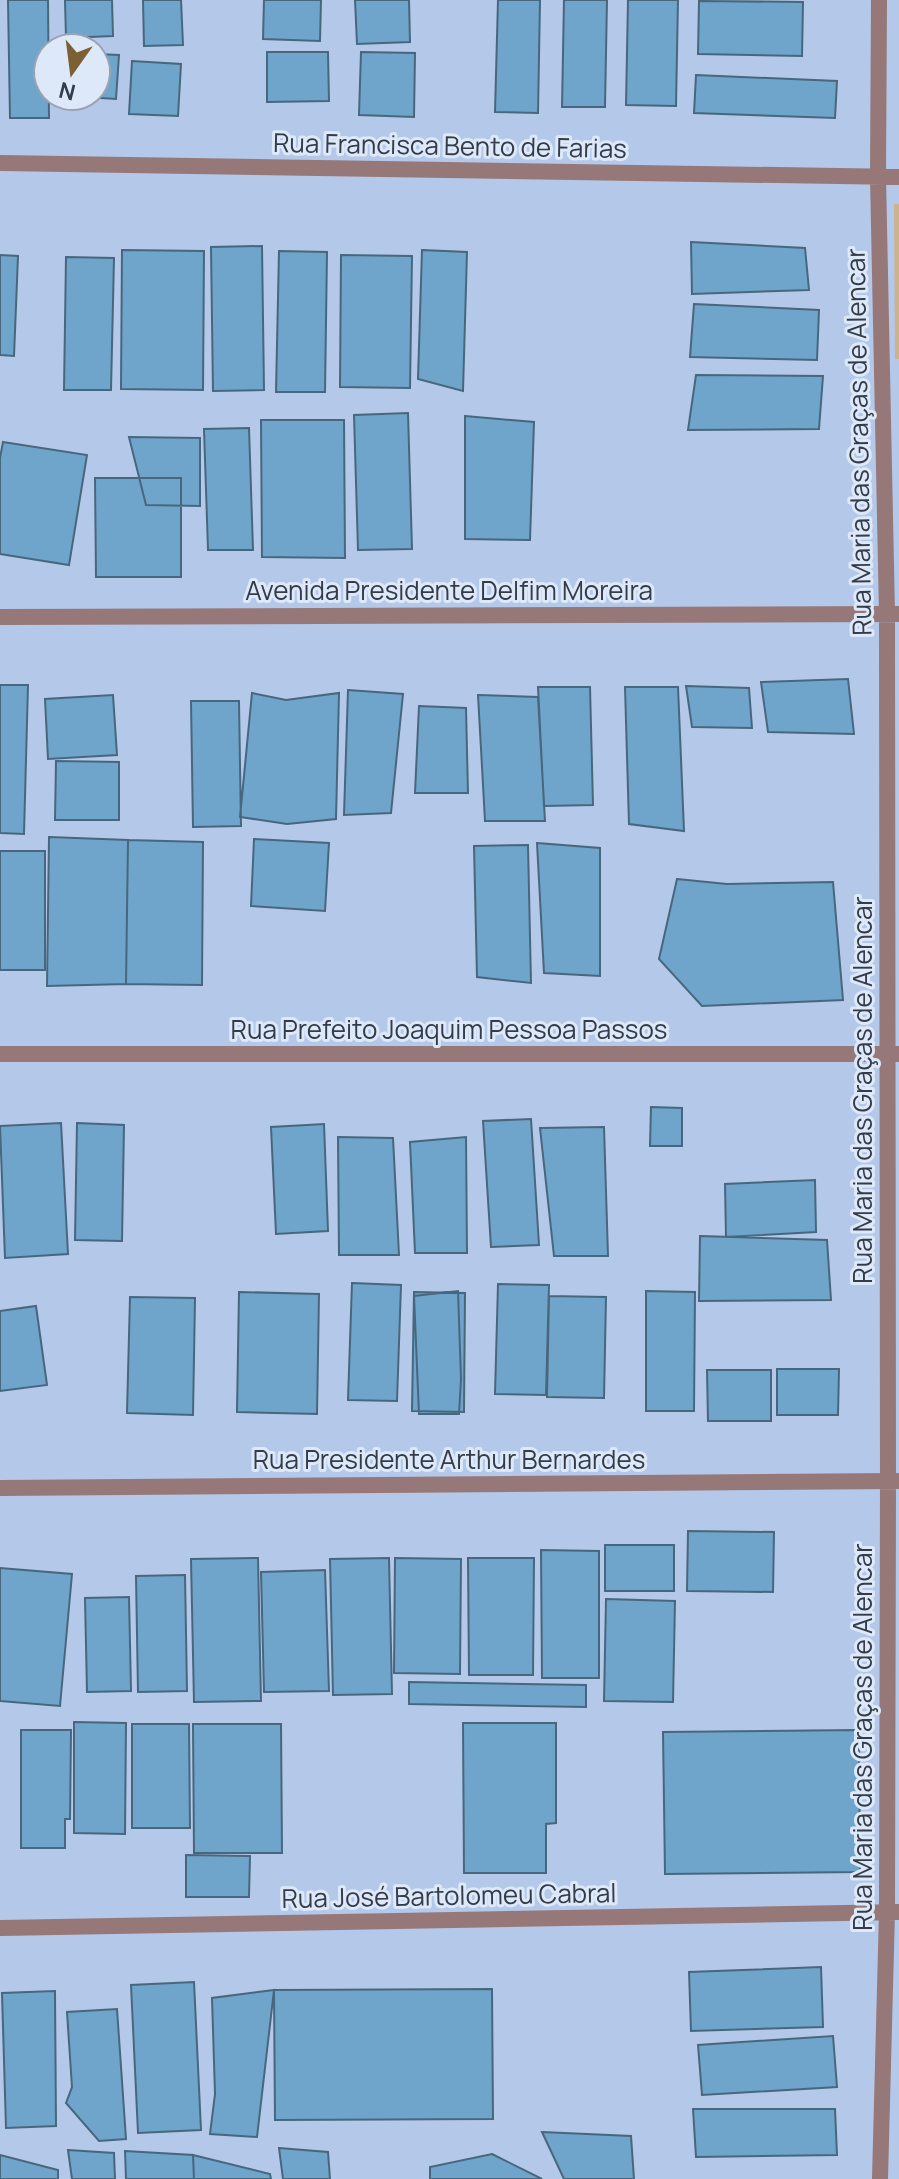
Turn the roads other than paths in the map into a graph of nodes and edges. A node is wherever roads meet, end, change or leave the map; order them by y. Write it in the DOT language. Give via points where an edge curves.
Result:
graph roads {
  1 [pos="879,0"];
  2 [pos="0,163"];
  3 [pos="878,177"];
  4 [pos="899,177"];
  5 [pos="893,614"];
  6 [pos="0,617"];
  7 [pos="0,1054"];
  8 [pos="893,1054"];
  9 [pos="894,1481"];
  10 [pos="0,1488"];
  11 [pos="893,1912"];
  12 [pos="0,1928"];
  13 [pos="880,2179"];
  1 -- 3 [label="street, Rua Maria das Graças de Alencar"];
  2 -- 3 [label="street, Rua Francisca Bento de Farias"];
  3 -- 4 [label="street, Rua Francisca Bento de Farias"];
  3 -- 5 [label="street, Rua Maria das Graças de Alencar"];
  5 -- 6 [label="street, Avenida Presidente Delfim Moreira"];
  5 -- 8 [label="street, Rua Maria das Graças de Alencar"];
  7 -- 8 [label="street, Rua Prefeito Joaquim Pessoa Passos"];
  8 -- 9 [label="street, Rua Maria das Graças de Alencar"];
  9 -- 10 [label="street, Rua Presidente Arthur Bernardes"];
  9 -- 11 [label="street, Rua Maria das Graças de Alencar"];
  11 -- 12 [label="street, Rua José Bartolomeu Cabral"];
  11 -- 13 [label="street, Rua Maria das Graças de Alencar"];
}
